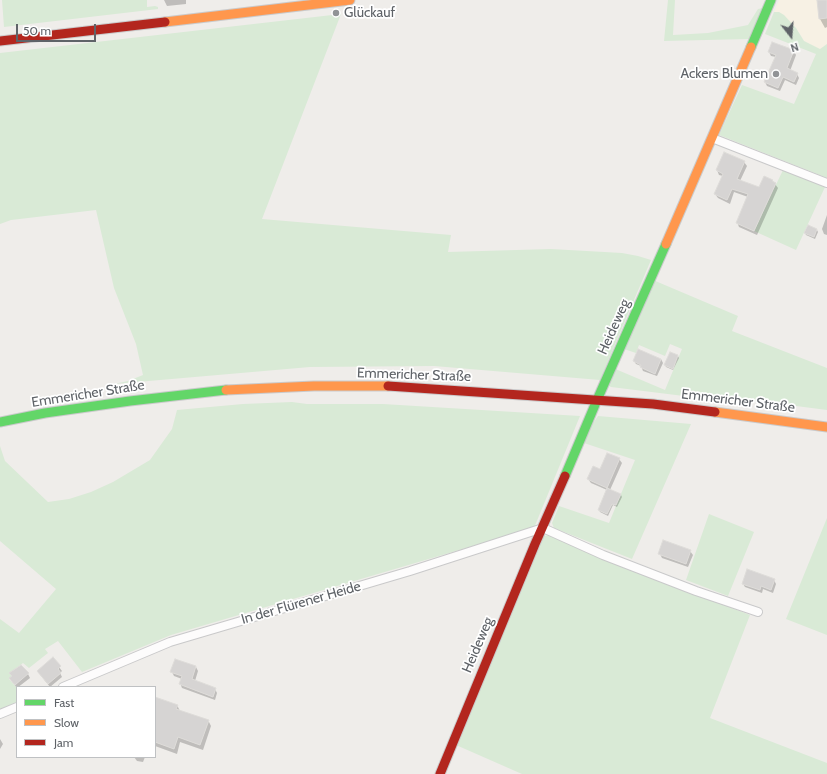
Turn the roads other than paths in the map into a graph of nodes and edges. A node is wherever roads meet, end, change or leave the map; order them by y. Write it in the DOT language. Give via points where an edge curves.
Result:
graph roads {
  1 [pos="350,0"];
  2 [pos="771,0"];
  3 [pos="0,41"];
  4 [pos="712,138"];
  5 [pos="827,183"];
  6 [pos="597,400"];
  7 [pos="0,422"];
  8 [pos="827,427"];
  9 [pos="543,528"];
  10 [pos="758,612"];
  11 [pos="65,686"];
  12 [pos="16,707"];
  13 [pos="0,714"];
  14 [pos="440,774"];
  1 -- 3 [label="street"];
  2 -- 4 [label="street, Heideweg"];
  4 -- 5 [label="street"];
  4 -- 6 [label="street, Heideweg"];
  6 -- 7 [label="street, Emmericher Straße" via="401,386 314,386 223,390 45,413"];
  6 -- 8 [label="street, Emmericher Straße" via="653,404"];
  6 -- 9 [label="street, Heideweg"];
  9 -- 10 [label="street" via="603,555"];
  9 -- 11 [label="street, In der Flürener Heide" via="410,571 170,642"];
  9 -- 14 [label="street, Heideweg"];
  12 -- 13 [label="street"];
}
